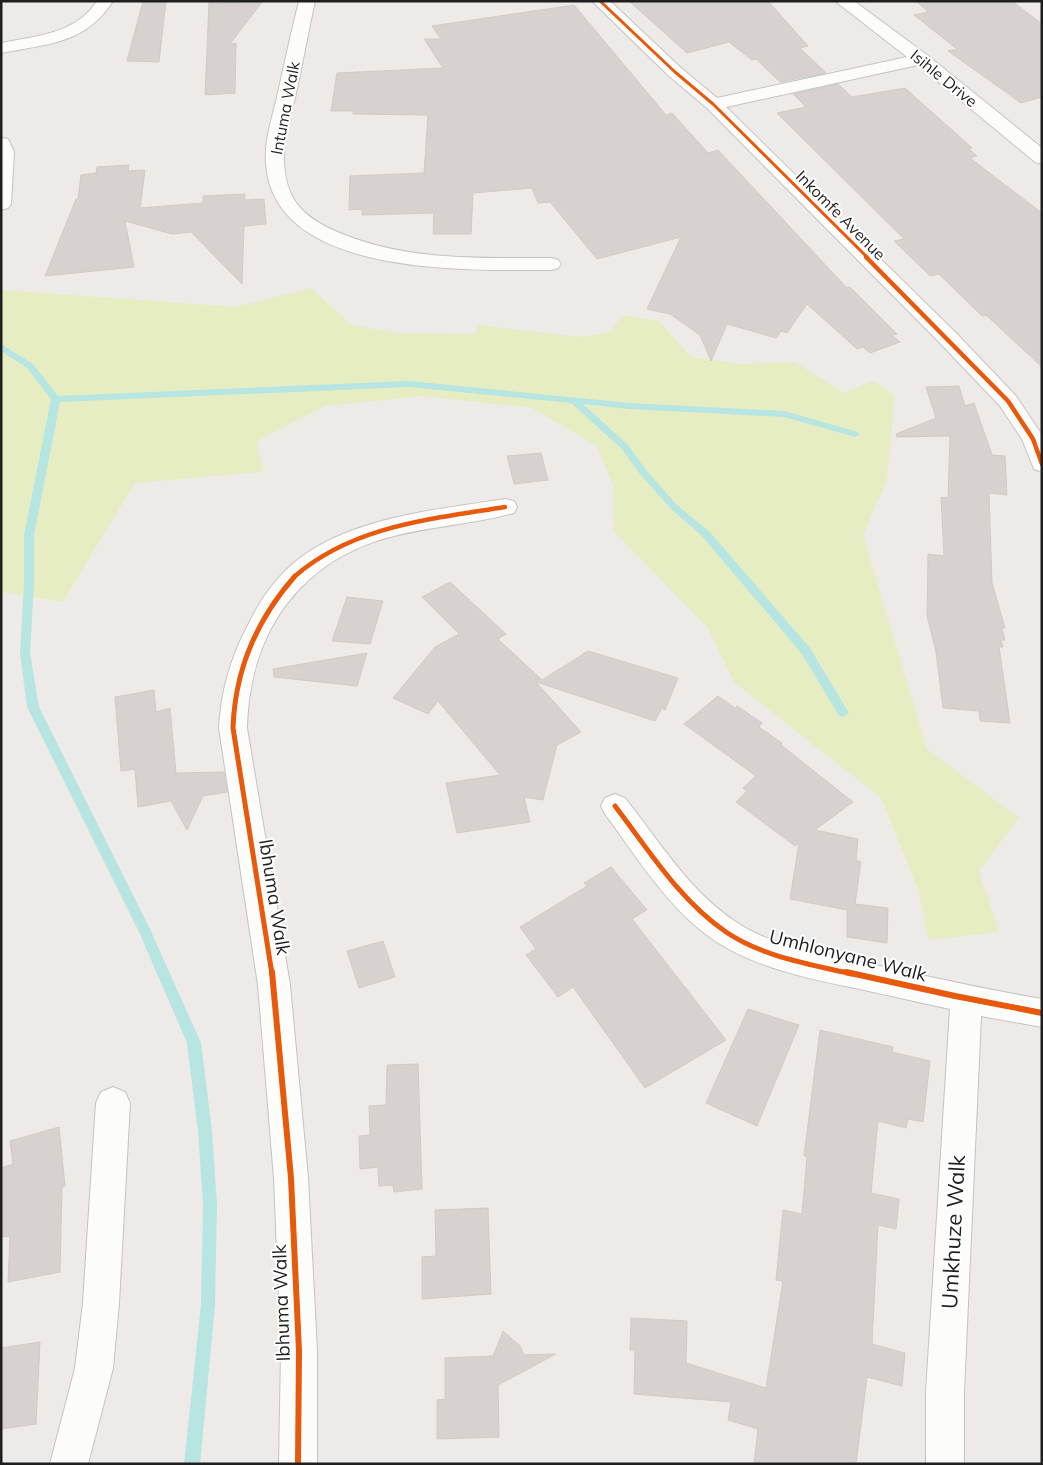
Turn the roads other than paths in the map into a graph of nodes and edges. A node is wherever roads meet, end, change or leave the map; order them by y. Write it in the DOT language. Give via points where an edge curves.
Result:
graph roads {
  1 [pos="105,1"];
  2 [pos="307,1"];
  3 [pos="600,1"];
  4 [pos="843,1"];
  5 [pos="1,48"];
  6 [pos="921,59"];
  7 [pos="713,104"];
  8 [pos="2,149"];
  9 [pos="1042,158"];
  10 [pos="1,204"];
  11 [pos="551,264"];
  12 [pos="1042,464"];
  13 [pos="505,507"];
  14 [pos="615,806"];
  15 [pos="966,1000"];
  16 [pos="1042,1013"];
  17 [pos="113,1103"];
  18 [pos="69,1464"];
  19 [pos="298,1464"];
  20 [pos="944,1464"];
  1 -- 5 [label="street" via="91,21 80,28"];
  2 -- 11 [label="street, Intuma Walk" via="280,121 275,163 286,203 294,212 308,224 341,242 397,258 431,262"];
  3 -- 7 [label="street, Inkomfe Avenue"];
  4 -- 6 [label="street, Isihle Drive"];
  6 -- 7 [label="street"];
  6 -- 9 [label="street, Isihle Drive"];
  7 -- 12 [label="street, Inkomfe Avenue" via="1008,402 1033,439"];
  8 -- 10 [label="street"];
  13 -- 19 [label="street, Ibhuma Walk" via="382,529 323,554 288,581 273,600 256,630 236,688 233,728 274,986 291,1178 299,1351"];
  14 -- 15 [label="street, Umhlonyane Walk" via="681,889 710,920 732,936 788,959"];
  15 -- 16 [label="street, Umhlonyane Walk"];
  15 -- 20 [label="street, Umkhuze Walk" via="944,1392"];
  17 -- 18 [label="street" via="94,1368"];
}
